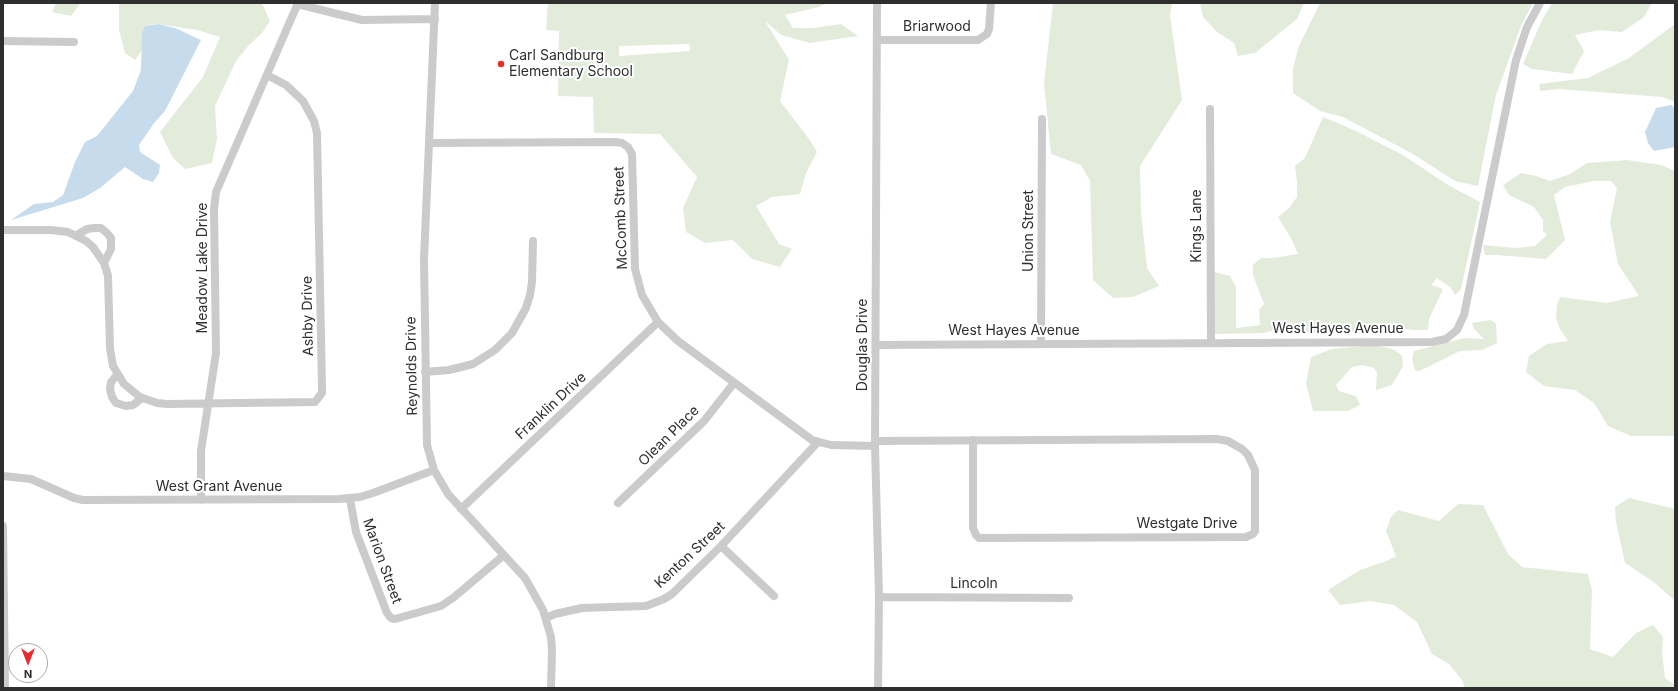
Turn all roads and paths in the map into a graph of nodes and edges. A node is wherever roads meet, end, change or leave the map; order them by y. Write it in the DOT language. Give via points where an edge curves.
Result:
graph roads {
  1 [pos="435,3"];
  2 [pos="877,3"];
  3 [pos="991,3"];
  4 [pos="1540,3"];
  5 [pos="298,4"];
  6 [pos="435,19"];
  7 [pos="877,40"];
  8 [pos="3,41"];
  9 [pos="74,42"];
  10 [pos="267,75"];
  11 [pos="1210,110"];
  12 [pos="1042,118"];
  13 [pos="429,143"];
  14 [pos="3,230"];
  15 [pos="77,235"];
  16 [pos="532,241"];
  17 [pos="104,263"];
  18 [pos="658,322"];
  19 [pos="1211,343"];
  20 [pos="1041,344"];
  21 [pos="876,345"];
  22 [pos="425,372"];
  23 [pos="117,376"];
  24 [pos="734,382"];
  25 [pos="142,398"];
  26 [pos="209,404"];
  27 [pos="974,440"];
  28 [pos="818,442"];
  29 [pos="876,443"];
  30 [pos="434,470"];
  31 [pos="3,476"];
  32 [pos="350,499"];
  33 [pos="201,500"];
  34 [pos="618,503"];
  35 [pos="461,509"];
  36 [pos="3,526"];
  37 [pos="721,546"];
  38 [pos="504,554"];
  39 [pos="3,563"];
  40 [pos="774,596"];
  41 [pos="879,597"];
  42 [pos="1068,598"];
  43 [pos="546,618"];
  44 [pos="4,653"];
  45 [pos="5,688"];
  46 [pos="552,688"];
  47 [pos="878,688"];
  1 -- 6 [label="street, Reynolds Drive"];
  2 -- 7 [label="street, Douglas Drive"];
  3 -- 7 [label="street, Briarwood" via="989,29 987,34 978,40"];
  4 -- 19 [label="street, West Hayes Avenue" via="1527,27 1518,54 1464,315 1457,330 1446,339 1432,342"];
  5 -- 6 [label="street" via="362,20"];
  5 -- 10 [label="street, Meadow Lake Drive"];
  6 -- 13 [label="street, Reynolds Drive"];
  7 -- 21 [label="street, Douglas Drive"];
  8 -- 9 [label="street"];
  10 -- 26 [label="street, Meadow Lake Drive" via="216,192 216,354"];
  10 -- 26 [label="street, Ashby Drive" via="286,85 303,101 314,121 317,133 322,393 315,402 310,403"];
  11 -- 19 [label="street, Kings Lane"];
  12 -- 20 [label="street, Union Street"];
  13 -- 18 [label="street, McComb Street" via="615,142 628,147 632,154 635,269 642,295"];
  13 -- 22 [label="street, Reynolds Drive" via="424,259"];
  14 -- 15 [label="street, Ashby Drive" via="57,230"];
  15 -- 17 [label="street, Ashby Drive" via="93,247"];
  15 -- 17 [label="street" via="87,229 101,228 111,238 111,249"];
  16 -- 22 [label="street" via="530,295 523,315 512,333 495,350 473,364"];
  17 -- 23 [label="street, Ashby Drive" via="109,286 110,357"];
  18 -- 24 [label="street, McComb Street" via="673,337"];
  18 -- 35 [label="street, Franklin Drive"];
  19 -- 20 [label="street, West Hayes Avenue"];
  20 -- 21 [label="street, West Hayes Avenue"];
  21 -- 29 [label="street, Douglas Drive"];
  22 -- 30 [label="street, Reynolds Drive" via="427,445"];
  23 -- 25 [label="street, Ashby Drive" via="131,391"];
  23 -- 25 [label="street" via="111,382 110,389 116,403 126,406"];
  24 -- 28 [label="street, McComb Street" via="804,435"];
  24 -- 34 [label="street, Olean Place" via="693,433"];
  25 -- 26 [label="street, Ashby Drive" via="167,404"];
  26 -- 33 [label="street, Meadow Lake Drive" via="201,451"];
  27 -- 27 [label="street, Westgate Drive" via="1228,441 1242,448 1255,470 1255,531 1246,537 980,538 973,528"];
  27 -- 29 [label="street, Westgate Drive"];
  28 -- 29 [label="street, McComb Street" via="836,446"];
  28 -- 37 [label="street, Kenton Street"];
  29 -- 41 [label="street, Douglas Drive"];
  30 -- 32 [label="street, West Grant Avenue"];
  30 -- 35 [label="street, Reynolds Drive" via="448,494"];
  31 -- 33 [label="street, West Grant Avenue" via="31,479 83,500"];
  32 -- 33 [label="street, West Grant Avenue"];
  32 -- 38 [label="street, Marion Street" via="356,532 387,613 394,619 449,601"];
  35 -- 38 [label="street, Reynolds Drive"];
  36 -- 39 [label="street"];
  37 -- 40 [label="street"];
  37 -- 43 [label="street, Kenton Street" via="672,594 656,603 637,607 582,608"];
  38 -- 43 [label="street, Reynolds Drive" via="525,578"];
  39 -- 44 [label="street"];
  41 -- 42 [label="street, Lincoln"];
  41 -- 47 [label="street, Douglas Drive"];
  43 -- 46 [label="street, Reynolds Drive" via="551,637"];
  44 -- 45 [label="street"];
}
